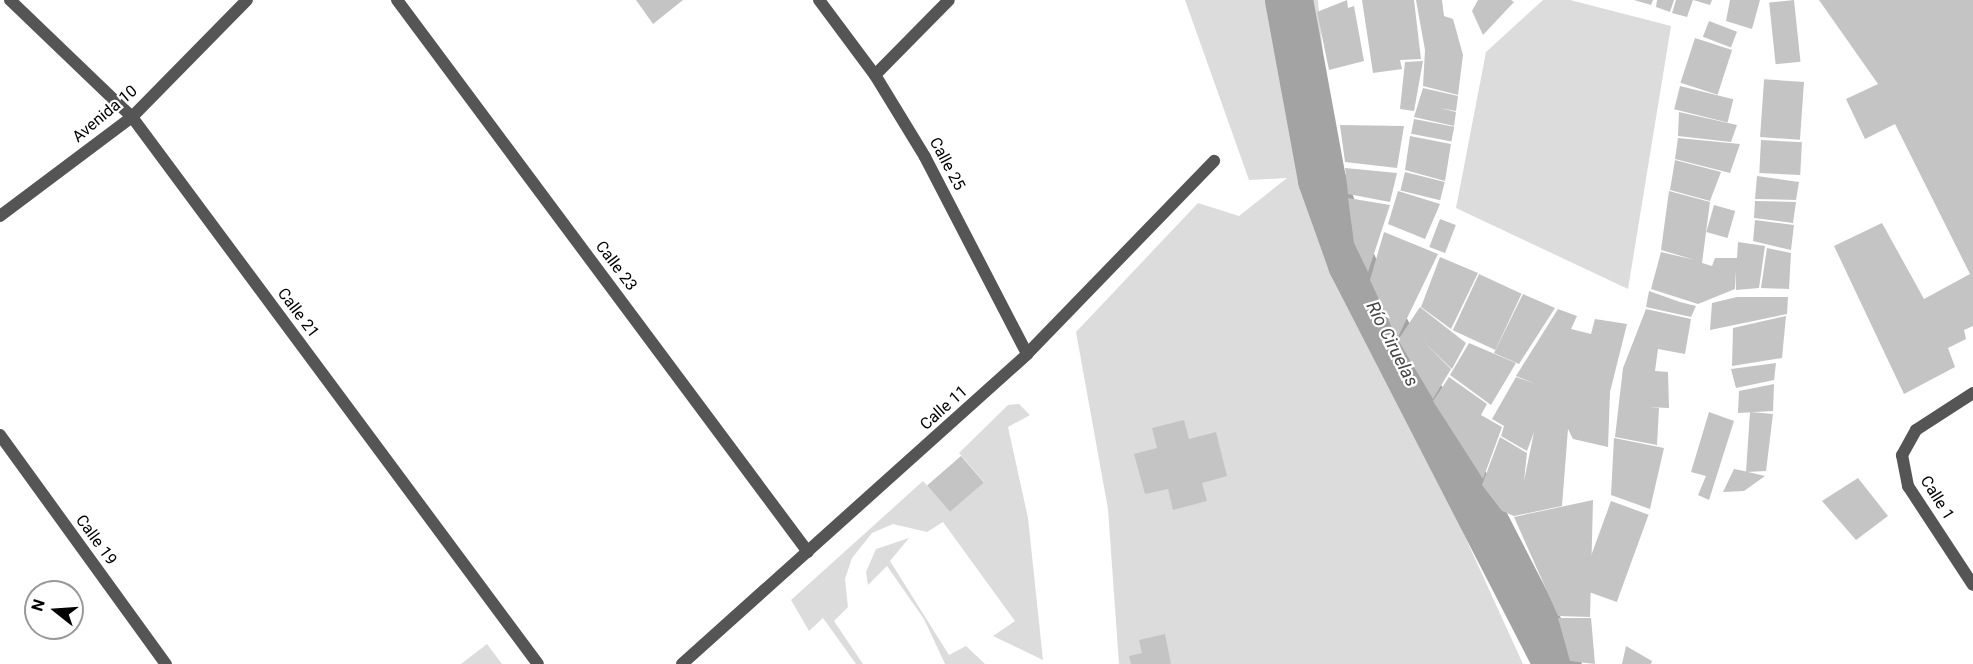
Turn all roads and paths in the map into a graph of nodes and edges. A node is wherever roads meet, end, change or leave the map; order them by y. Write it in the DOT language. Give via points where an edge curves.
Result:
graph roads {
  1 [pos="10,0"];
  2 [pos="247,0"];
  3 [pos="397,0"];
  4 [pos="819,0"];
  5 [pos="949,0"];
  6 [pos="875,75"];
  7 [pos="132,117"];
  8 [pos="1214,161"];
  9 [pos="0,216"];
  10 [pos="1028,354"];
  11 [pos="1973,393"];
  12 [pos="0,435"];
  13 [pos="808,552"];
  14 [pos="1973,585"];
  15 [pos="166,664"];
  16 [pos="538,664"];
  17 [pos="682,664"];
  1 -- 7 [label="street, Calle 21"];
  2 -- 7 [label="street, Avenida 10"];
  3 -- 13 [label="street, Calle 23"];
  4 -- 6 [label="street, Calle 25"];
  5 -- 6 [label="street"];
  6 -- 10 [label="street, Calle 25" via="926,157"];
  7 -- 9 [label="street, Avenida 10"];
  7 -- 16 [label="street, Calle 21"];
  8 -- 10 [label="street, Calle 11"];
  10 -- 13 [label="street, Calle 11"];
  11 -- 14 [label="street, Calle 1" via="1916,430 1902,455 1908,486"];
  12 -- 15 [label="street, Calle 19"];
  13 -- 17 [label="street, Calle 11"];
}
